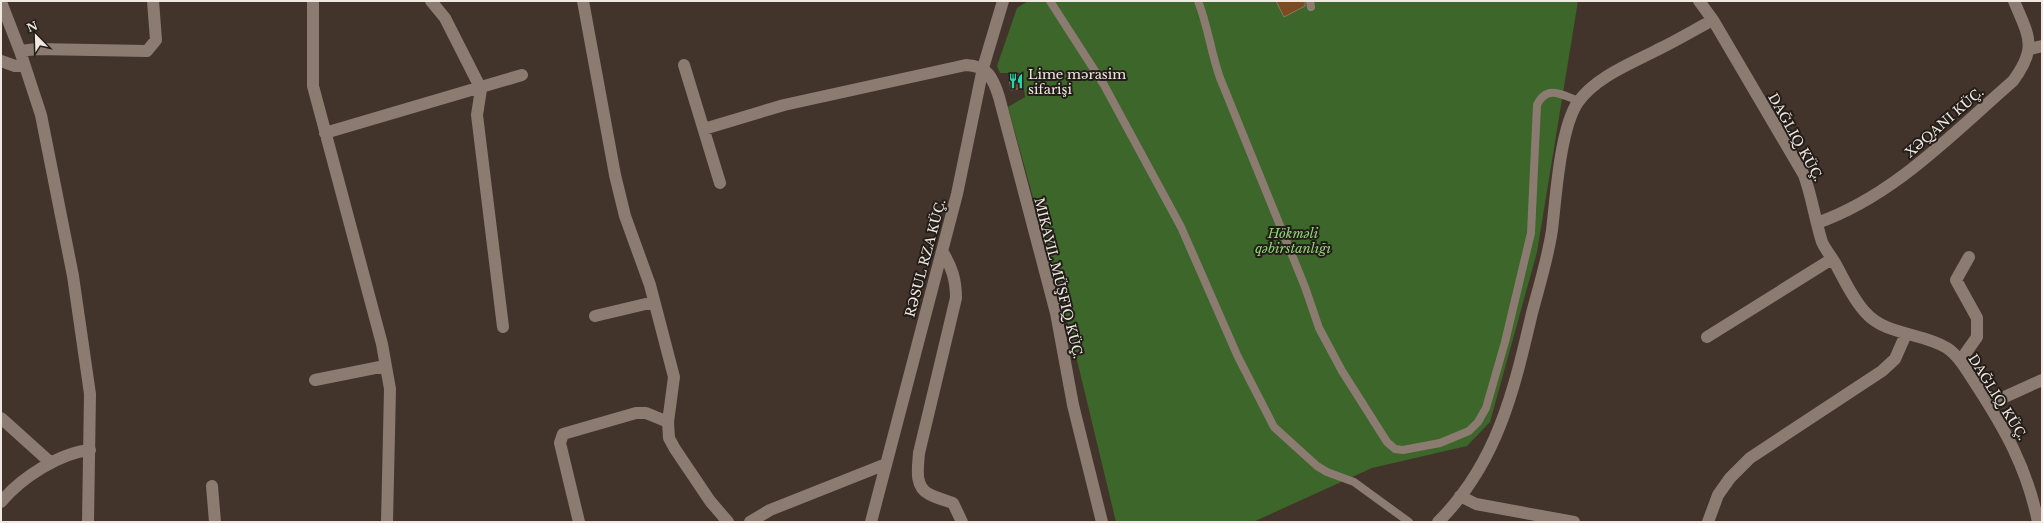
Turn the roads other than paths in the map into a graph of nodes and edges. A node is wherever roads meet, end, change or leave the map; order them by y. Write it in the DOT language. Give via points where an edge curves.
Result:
graph roads {
  1 [pos="153,1"];
  2 [pos="313,1"];
  3 [pos="431,1"];
  4 [pos="583,1"];
  5 [pos="1003,1"];
  6 [pos="1050,1"];
  7 [pos="1198,1"];
  8 [pos="1699,1"];
  9 [pos="2014,1"];
  10 [pos="1,2"];
  11 [pos="1713,20"];
  12 [pos="2042,46"];
  13 [pos="2030,49"];
  14 [pos="20,51"];
  15 [pos="1,61"];
  16 [pos="684,65"];
  17 [pos="25,66"];
  18 [pos="983,68"];
  19 [pos="522,75"];
  20 [pos="481,89"];
  21 [pos="1579,101"];
  22 [pos="704,129"];
  23 [pos="324,133"];
  24 [pos="720,183"];
  25 [pos="1817,223"];
  26 [pos="942,252"];
  27 [pos="1969,257"];
  28 [pos="1832,259"];
  29 [pos="654,302"];
  30 [pos="595,316"];
  31 [pos="503,327"];
  32 [pos="1906,334"];
  33 [pos="1708,337"];
  34 [pos="1960,361"];
  35 [pos="385,366"];
  36 [pos="315,380"];
  37 [pos="2042,380"];
  38 [pos="1989,404"];
  39 [pos="1,418"];
  40 [pos="668,422"];
  41 [pos="90,450"];
  42 [pos="51,463"];
  43 [pos="886,464"];
  44 [pos="212,486"];
  45 [pos="1460,496"];
  46 [pos="1,502"];
  47 [pos="88,522"];
  48 [pos="215,522"];
  49 [pos="387,522"];
  50 [pos="579,522"];
  51 [pos="728,522"];
  52 [pos="750,522"];
  53 [pos="871,522"];
  54 [pos="962,522"];
  55 [pos="1102,522"];
  56 [pos="1409,522"];
  57 [pos="1438,522"];
  58 [pos="1574,522"];
  59 [pos="1708,522"];
  60 [pos="2038,522"];
  1 -- 14 [label="street" via="156,40 146,51"];
  2 -- 23 [label="street" via="313,86"];
  3 -- 20 [label="street" via="445,18"];
  4 -- 29 [label="street" via="614,175"];
  5 -- 18 [label="street, RƏSUL RZA KÜÇ."];
  6 -- 56 [label="lane" via="1104,85 1181,227 1238,357 1274,427 1317,466 1354,482"];
  7 -- 21 [label="lane" via="1209,33 1214,62 1305,287 1319,328 1342,371 1387,442 1395,449 1403,450 1453,439 1469,431 1486,408 1531,233 1537,105 1541,97 1553,92"];
  8 -- 11 [label="street"];
  9 -- 13 [label="street"];
  10 -- 14 [label="street"];
  11 -- 21 [label="street" via="1616,71 1593,87"];
  11 -- 25 [label="street" via="1804,175"];
  12 -- 13 [label="street"];
  13 -- 25 [label="street, XƏQANI KÜÇ." via="2025,64 2013,81 1901,178 1855,208"];
  14 -- 17 [label="street"];
  15 -- 17 [label="street"];
  16 -- 22 [label="street"];
  17 -- 41 [label="street" via="41,115 73,276 90,394"];
  18 -- 22 [label="street" via="958,67 784,105"];
  18 -- 26 [label="street, RƏSUL RZA KÜÇ." via="957,194"];
  18 -- 55 [label="street" via="989,74 999,97 1056,313 1073,405"];
  19 -- 20 [label="street"];
  20 -- 23 [label="street"];
  20 -- 31 [label="street" via="477,115"];
  21 -- 45 [label="street" via="1571,114 1564,141 1550,239 1518,375 1500,430 1490,451"];
  22 -- 24 [label="street"];
  23 -- 35 [label="street" via="341,187 382,344"];
  25 -- 28 [label="street" via="1823,244"];
  26 -- 43 [label="street, RƏSUL RZA KÜÇ."];
  26 -- 54 [label="street" via="956,283 956,298 919,453 919,485 923,491 953,504"];
  27 -- 34 [label="street" via="1956,280 1977,318 1977,337"];
  28 -- 32 [label="street" via="1865,312 1879,324"];
  28 -- 33 [label="street"];
  29 -- 30 [label="street"];
  29 -- 40 [label="street" via="674,377"];
  32 -- 34 [label="street" via="1929,339 1948,348"];
  32 -- 59 [label="street" via="1895,359 1882,371 1750,458 1730,478 1718,495"];
  34 -- 38 [label="street"];
  35 -- 36 [label="street"];
  35 -- 49 [label="street" via="390,389 391,417"];
  37 -- 38 [label="street"];
  38 -- 60 [label="street" via="2010,438 2022,464"];
  39 -- 42 [label="street"];
  40 -- 50 [label="street" via="646,413 636,413 563,434 560,443"];
  40 -- 51 [label="street" via="669,438 675,449 710,501"];
  41 -- 42 [label="street" via="76,451"];
  41 -- 47 [label="street"];
  42 -- 46 [label="street" via="9,492"];
  43 -- 52 [label="street" via="770,510"];
  43 -- 53 [label="street, RƏSUL RZA KÜÇ."];
  44 -- 48 [label="street"];
  45 -- 57 [label="street"];
  45 -- 58 [label="street" via="1476,504"];
}
